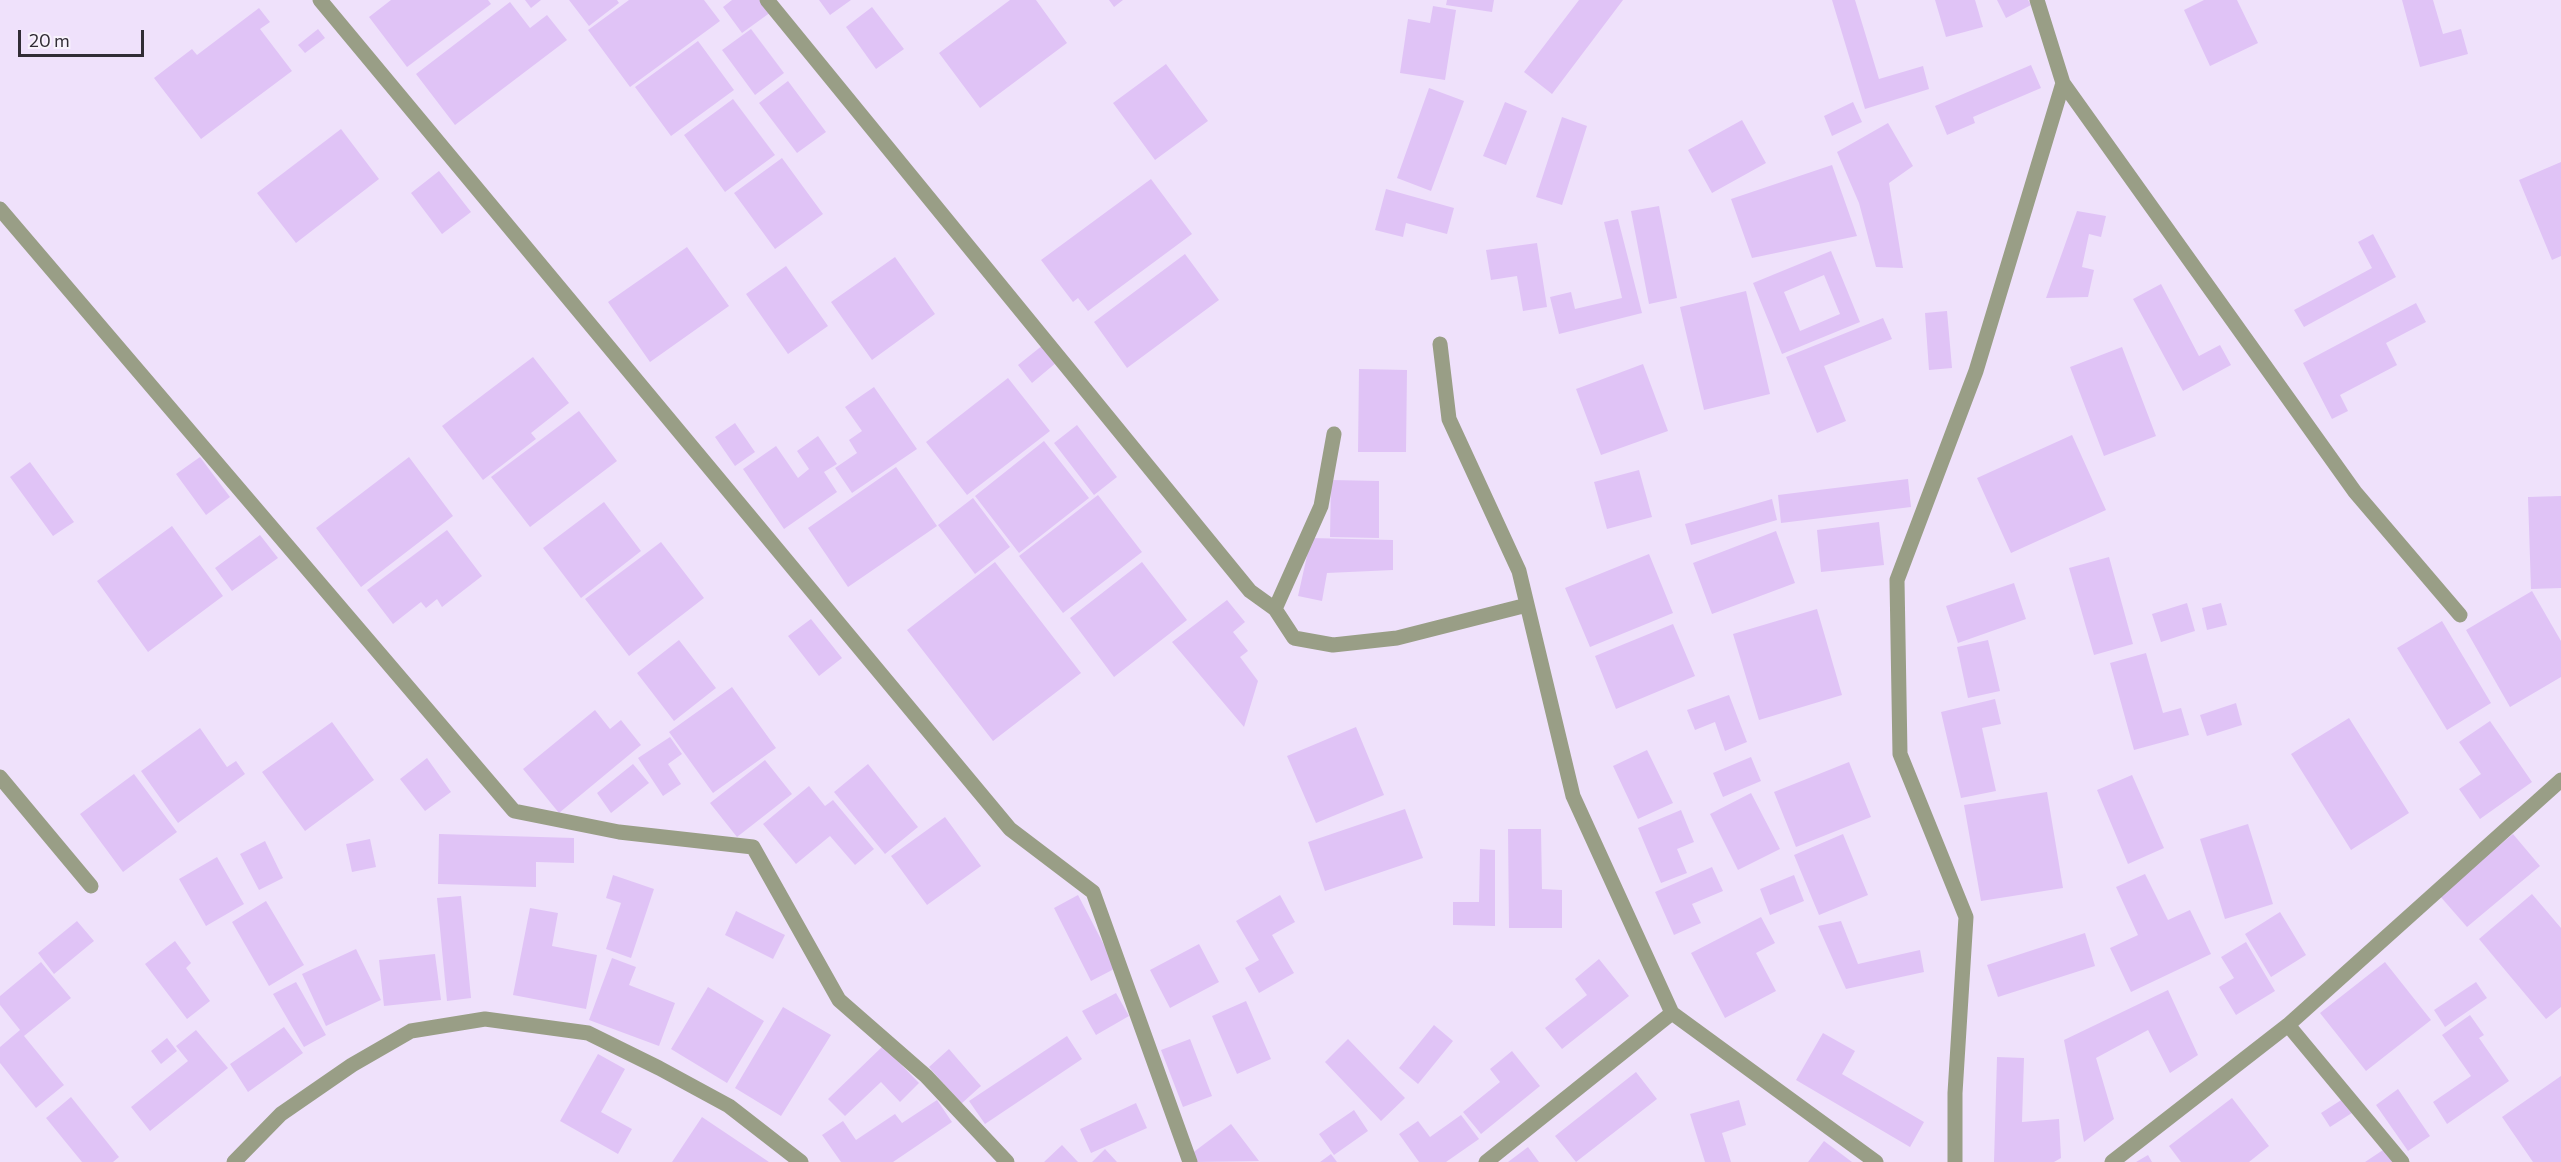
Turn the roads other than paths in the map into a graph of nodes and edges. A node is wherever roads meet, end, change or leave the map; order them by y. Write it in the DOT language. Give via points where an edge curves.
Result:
graph roads {
  1 [pos="320,0"];
  2 [pos="767,0"];
  3 [pos="2037,0"];
  4 [pos="2063,83"];
  5 [pos="0,208"];
  6 [pos="1440,344"];
  7 [pos="1334,434"];
  8 [pos="1527,605"];
  9 [pos="1275,609"];
  10 [pos="2460,615"];
  11 [pos="0,777"];
  12 [pos="2561,780"];
  13 [pos="91,886"];
  14 [pos="1672,1012"];
  15 [pos="2288,1025"];
  16 [pos="234,1162"];
  17 [pos="801,1162"];
  18 [pos="1007,1162"];
  19 [pos="1190,1162"];
  20 [pos="1486,1162"];
  21 [pos="1876,1162"];
  22 [pos="1954,1162"];
  23 [pos="2112,1162"];
  24 [pos="2402,1162"];
  1 -- 19 [label="street" via="1010,829 1094,892"];
  2 -- 9 [label="street" via="1250,591"];
  3 -- 4 [label="street"];
  4 -- 10 [label="street" via="2355,492"];
  4 -- 22 [label="street" via="1976,371 1897,580 1900,754 1966,917"];
  5 -- 18 [label="street" via="514,811 619,832 753,847 840,1000 926,1076"];
  6 -- 8 [label="street" via="1449,419 1519,571"];
  7 -- 9 [label="street" via="1321,506"];
  8 -- 9 [label="street" via="1397,638 1333,645 1294,638"];
  8 -- 14 [label="street" via="1573,796"];
  11 -- 13 [label="street"];
  12 -- 15 [label="street"];
  14 -- 20 [label="street"];
  14 -- 21 [label="street"];
  15 -- 23 [label="street"];
  15 -- 24 [label="street"];
  16 -- 17 [label="street" via="281,1114 352,1065 411,1031 484,1019 588,1033 729,1106"];
}
